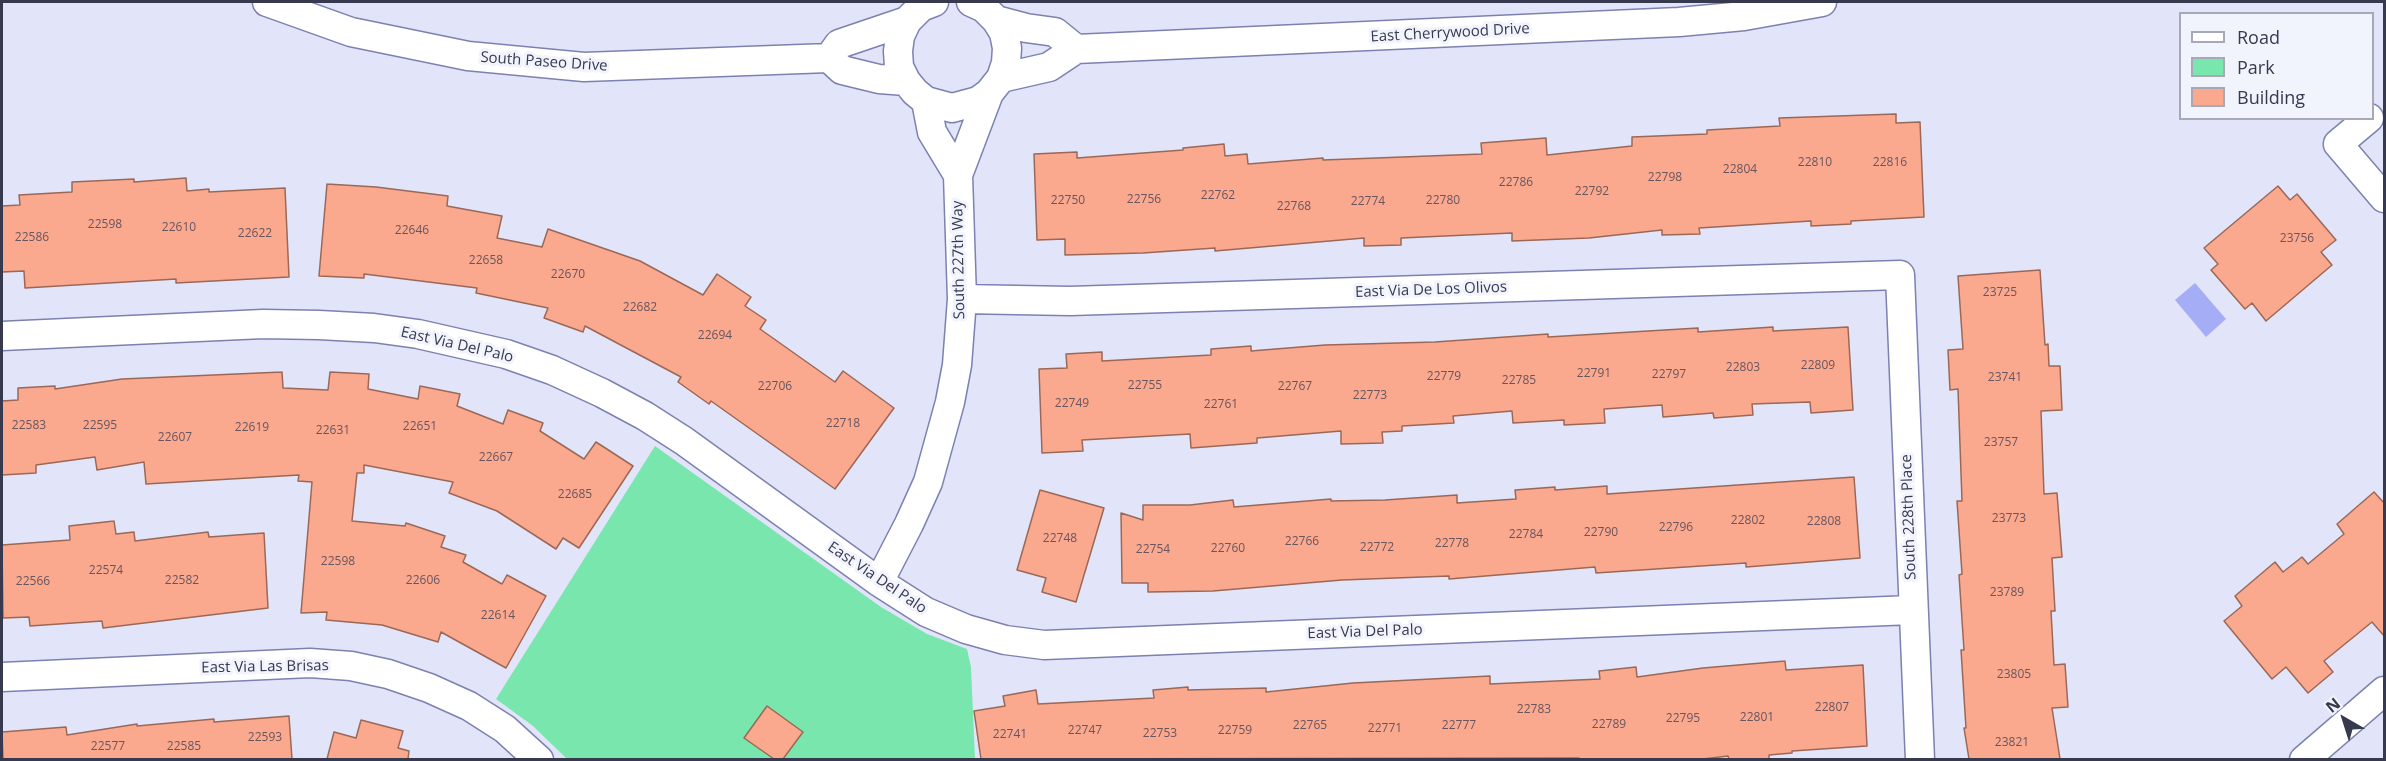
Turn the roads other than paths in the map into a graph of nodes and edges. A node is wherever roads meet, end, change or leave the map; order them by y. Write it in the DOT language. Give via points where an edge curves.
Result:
graph roads {
  1 [pos="267,2"];
  2 [pos="1822,2"];
  3 [pos="921,8"];
  4 [pos="983,8"];
  5 [pos="1076,49"];
  6 [pos="829,58"];
  7 [pos="906,81"];
  8 [pos="995,85"];
  9 [pos="926,101"];
  10 [pos="2367,120"];
  11 [pos="958,176"];
  12 [pos="2385,198"];
  13 [pos="1900,275"];
  14 [pos="962,299"];
  15 [pos="2,336"];
  16 [pos="879,582"];
  17 [pos="1912,610"];
  18 [pos="2,677"];
  19 [pos="2385,691"];
  20 [pos="539,759"];
  21 [pos="1920,759"];
  22 [pos="2304,759"];
  1 -- 6 [label="street, South Paseo Drive" via="351,32 517,62 624,67"];
  2 -- 5 [label="street, East Cherrywood Drive" via="1744,16 1679,22"];
  3 -- 6 [label="street" via="840,44"];
  3 -- 7 [label="street" via="900,36 899,67"];
  4 -- 5 [label="street" via="1026,28 1055,32"];
  4 -- 8 [label="street, South 227th Way" via="1004,33 1007,48 1006,63"];
  5 -- 8 [label="street" via="1049,67"];
  6 -- 7 [label="street" via="842,70"];
  7 -- 9 [label="street"];
  8 -- 9 [label="street" via="978,101 952,108"];
  8 -- 11 [label="street, South 227th Way"];
  9 -- 11 [label="street, South 227th Way" via="932,132"];
  10 -- 12 [label="street" via="2338,144"];
  11 -- 14 [label="street, South 227th Way"];
  13 -- 14 [label="street, East Via De Los Olivos" via="1070,301"];
  13 -- 17 [label="street, South 228th Place"];
  14 -- 16 [label="street, South 227th Way" via="957,365 940,442 928,482"];
  15 -- 16 [label="street, East Via Del Palo" via="319,325 374,327 506,354 562,375 645,416"];
  16 -- 17 [label="street, East Via Del Palo" via="926,612 966,629 1044,645"];
  17 -- 21 [label="street, South 228th Place"];
  18 -- 20 [label="street, East Via Las Brisas" via="310,663 351,666 388,674 469,706 505,729"];
  19 -- 22 [label="street"];
}
